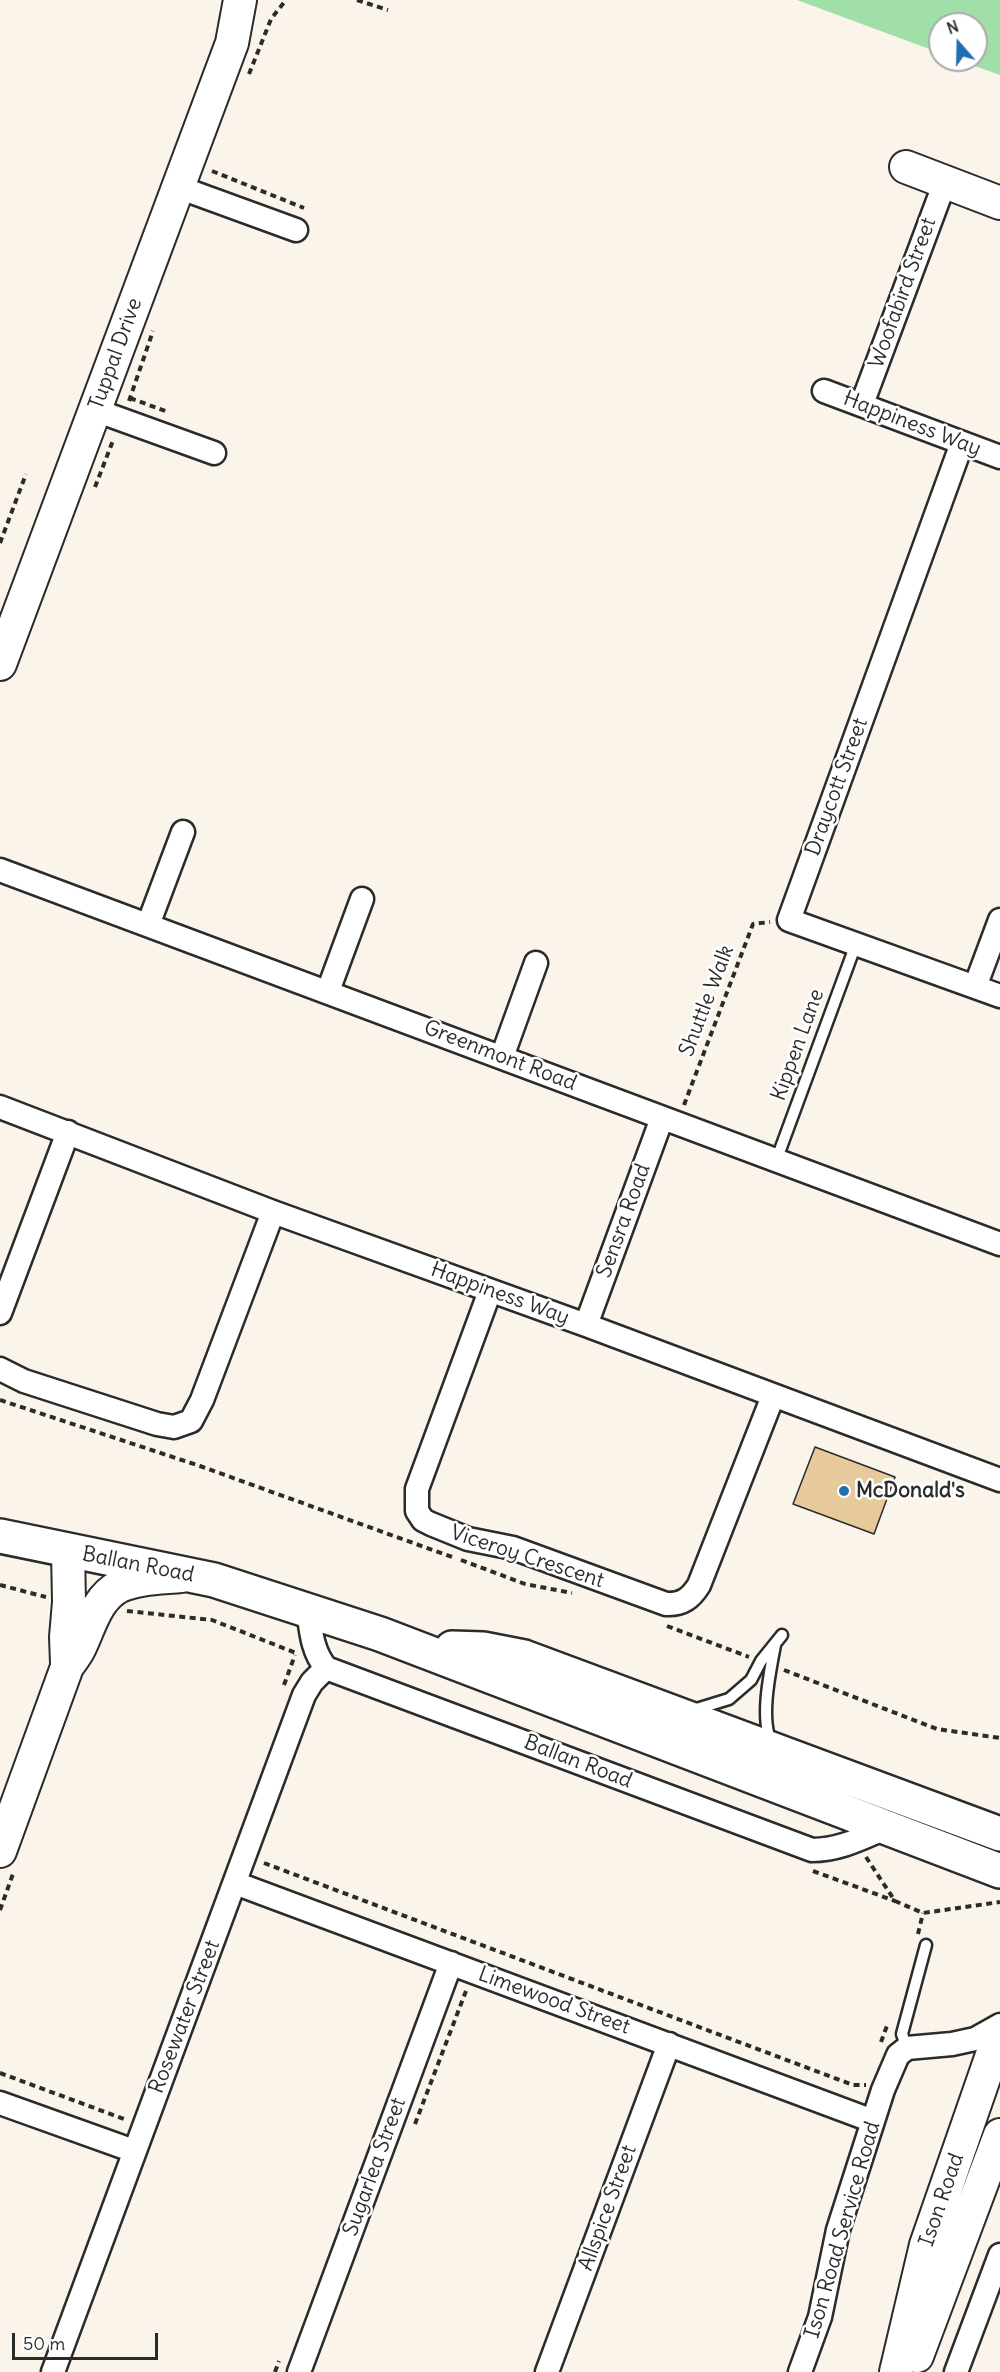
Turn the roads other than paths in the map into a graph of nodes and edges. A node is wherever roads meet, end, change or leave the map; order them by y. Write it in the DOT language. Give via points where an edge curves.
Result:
graph roads {
  1 [pos="240,0"];
  2 [pos="262,0"];
  3 [pos="232,43"];
  4 [pos="906,167"];
  5 [pos="945,182"];
  6 [pos="178,187"];
  7 [pos="1000,203"];
  8 [pos="296,230"];
  9 [pos="824,391"];
  10 [pos="862,404"];
  11 [pos="95,410"];
  12 [pos="962,443"];
  13 [pos="213,453"];
  14 [pos="1000,457"];
  15 [pos="0,664"];
  16 [pos="183,832"];
  17 [pos="0,870"];
  18 [pos="362,898"];
  19 [pos="1000,920"];
  20 [pos="148,925"];
  21 [pos="856,944"];
  22 [pos="536,963"];
  23 [pos="975,987"];
  24 [pos="328,992"];
  25 [pos="1000,996"];
  26 [pos="502,1057"];
  27 [pos="0,1107"];
  28 [pos="670,1120"];
  29 [pos="68,1132"];
  30 [pos="776,1161"];
  31 [pos="273,1212"];
  32 [pos="1000,1244"];
  33 [pos="490,1291"];
  34 [pos="0,1313"];
  35 [pos="586,1325"];
  36 [pos="0,1370"];
  37 [pos="773,1396"];
  38 [pos="1000,1480"];
  39 [pos="0,1536"];
  40 [pos="68,1551"];
  41 [pos="190,1576"];
  42 [pos="84,1605"];
  43 [pos="308,1610"];
  44 [pos="782,1635"];
  45 [pos="420,1647"];
  46 [pos="321,1661"];
  47 [pos="766,1663"];
  48 [pos="678,1714"];
  49 [pos="773,1750"];
  50 [pos="945,1813"];
  51 [pos="1000,1820"];
  52 [pos="888,1827"];
  53 [pos="1000,1834"];
  54 [pos="0,1851"];
  55 [pos="235,1882"];
  56 [pos="993,1882"];
  57 [pos="926,1945"];
  58 [pos="452,1963"];
  59 [pos="1000,2025"];
  60 [pos="1000,2032"];
  61 [pos="669,2044"];
  62 [pos="907,2048"];
  63 [pos="0,2103"];
  64 [pos="873,2121"];
  65 [pos="1000,2135"];
  66 [pos="134,2151"];
  67 [pos="1000,2255"];
  68 [pos="53,2372"];
  69 [pos="299,2372"];
  70 [pos="547,2372"];
  71 [pos="800,2372"];
  72 [pos="896,2372"];
  73 [pos="911,2372"];
  74 [pos="956,2372"];
  1 -- 3 [label="street, Tuppal Drive"];
  2 -- 3 [label="street, Tuppal Drive"];
  3 -- 6 [label="street, Tuppal Drive"];
  4 -- 5 [label="street"];
  5 -- 7 [label="street"];
  5 -- 10 [label="street, Woofabird Street"];
  6 -- 8 [label="street"];
  6 -- 11 [label="street, Tuppal Drive"];
  9 -- 10 [label="street, Happiness Way"];
  10 -- 12 [label="street, Happiness Way"];
  11 -- 13 [label="street"];
  11 -- 15 [label="street, Tuppal Drive"];
  12 -- 14 [label="street, Happiness Way"];
  12 -- 21 [label="street, Draycott Street" via="789,920"];
  16 -- 20 [label="street"];
  17 -- 20 [label="street, Greenmont Road"];
  18 -- 24 [label="street"];
  19 -- 23 [label="street"];
  20 -- 24 [label="street, Greenmont Road"];
  21 -- 23 [label="street"];
  21 -- 30 [label="lane, Kippen Lane"];
  22 -- 26 [label="street"];
  23 -- 25 [label="street"];
  24 -- 26 [label="street, Greenmont Road"];
  26 -- 28 [label="street, Greenmont Road"];
  27 -- 29 [label="street, Happiness Way"];
  28 -- 30 [label="street, Greenmont Road"];
  28 -- 35 [label="street, Sensra Road"];
  29 -- 31 [label="street, Happiness Way"];
  29 -- 34 [label="street"];
  30 -- 32 [label="street, Greenmont Road"];
  31 -- 33 [label="street, Happiness Way"];
  31 -- 36 [label="street" via="191,1421 174,1427 158,1424"];
  33 -- 35 [label="street, Happiness Way"];
  33 -- 37 [label="street, Viceroy Crescent" via="415,1500 423,1520 468,1539 513,1548 666,1604 687,1600 699,1585"];
  35 -- 37 [label="street, Happiness Way"];
  37 -- 38 [label="street, Happiness Way"];
  39 -- 40 [label="main road, Ballan Road"];
  40 -- 41 [label="main road, Ballan Road"];
  40 -- 42 [label="street"];
  41 -- 42 [label="street" via="123,1585"];
  41 -- 43 [label="main road, Ballan Road"];
  42 -- 54 [label="street" via="66,1637 67,1667"];
  43 -- 45 [label="main road, Ballan Road"];
  43 -- 46 [label="street"];
  44 -- 47 [label="lane"];
  45 -- 48 [label="main road, Ballan Road" via="483,1650 524,1657"];
  45 -- 52 [label="main road, Ballan Road"];
  46 -- 52 [label="street, Ballan Road" via="812,1850 850,1844"];
  46 -- 55 [label="street, Rosewater Street" via="304,1695"];
  47 -- 48 [label="lane" via="729,1699"];
  47 -- 49 [label="lane" via="767,1733"];
  48 -- 49 [label="main road, Ballan Road"];
  49 -- 50 [label="main road, Ballan Road"];
  50 -- 51 [label="main road"];
  50 -- 53 [label="main road, Ballan Road"];
  52 -- 56 [label="main road, Ballan Road"];
  55 -- 58 [label="street, Limewood Street"];
  55 -- 66 [label="street, Rosewater Street"];
  57 -- 62 [label="lane" via="902,2034"];
  58 -- 61 [label="street, Limewood Street"];
  58 -- 69 [label="street, Sugarlea Street"];
  59 -- 62 [label="street" via="975,2039"];
  60 -- 72 [label="street, Ison Road" via="926,2245"];
  61 -- 64 [label="street, Limewood Street"];
  61 -- 70 [label="street, Allspice Street"];
  62 -- 64 [label="street, Ison Road Service Road" via="891,2068"];
  63 -- 66 [label="street"];
  64 -- 71 [label="street, Ison Road Service Road" via="838,2230 820,2317"];
  65 -- 73 [label="street, Ison Road"];
  66 -- 68 [label="street, Rosewater Street"];
  67 -- 74 [label="street"];
}
